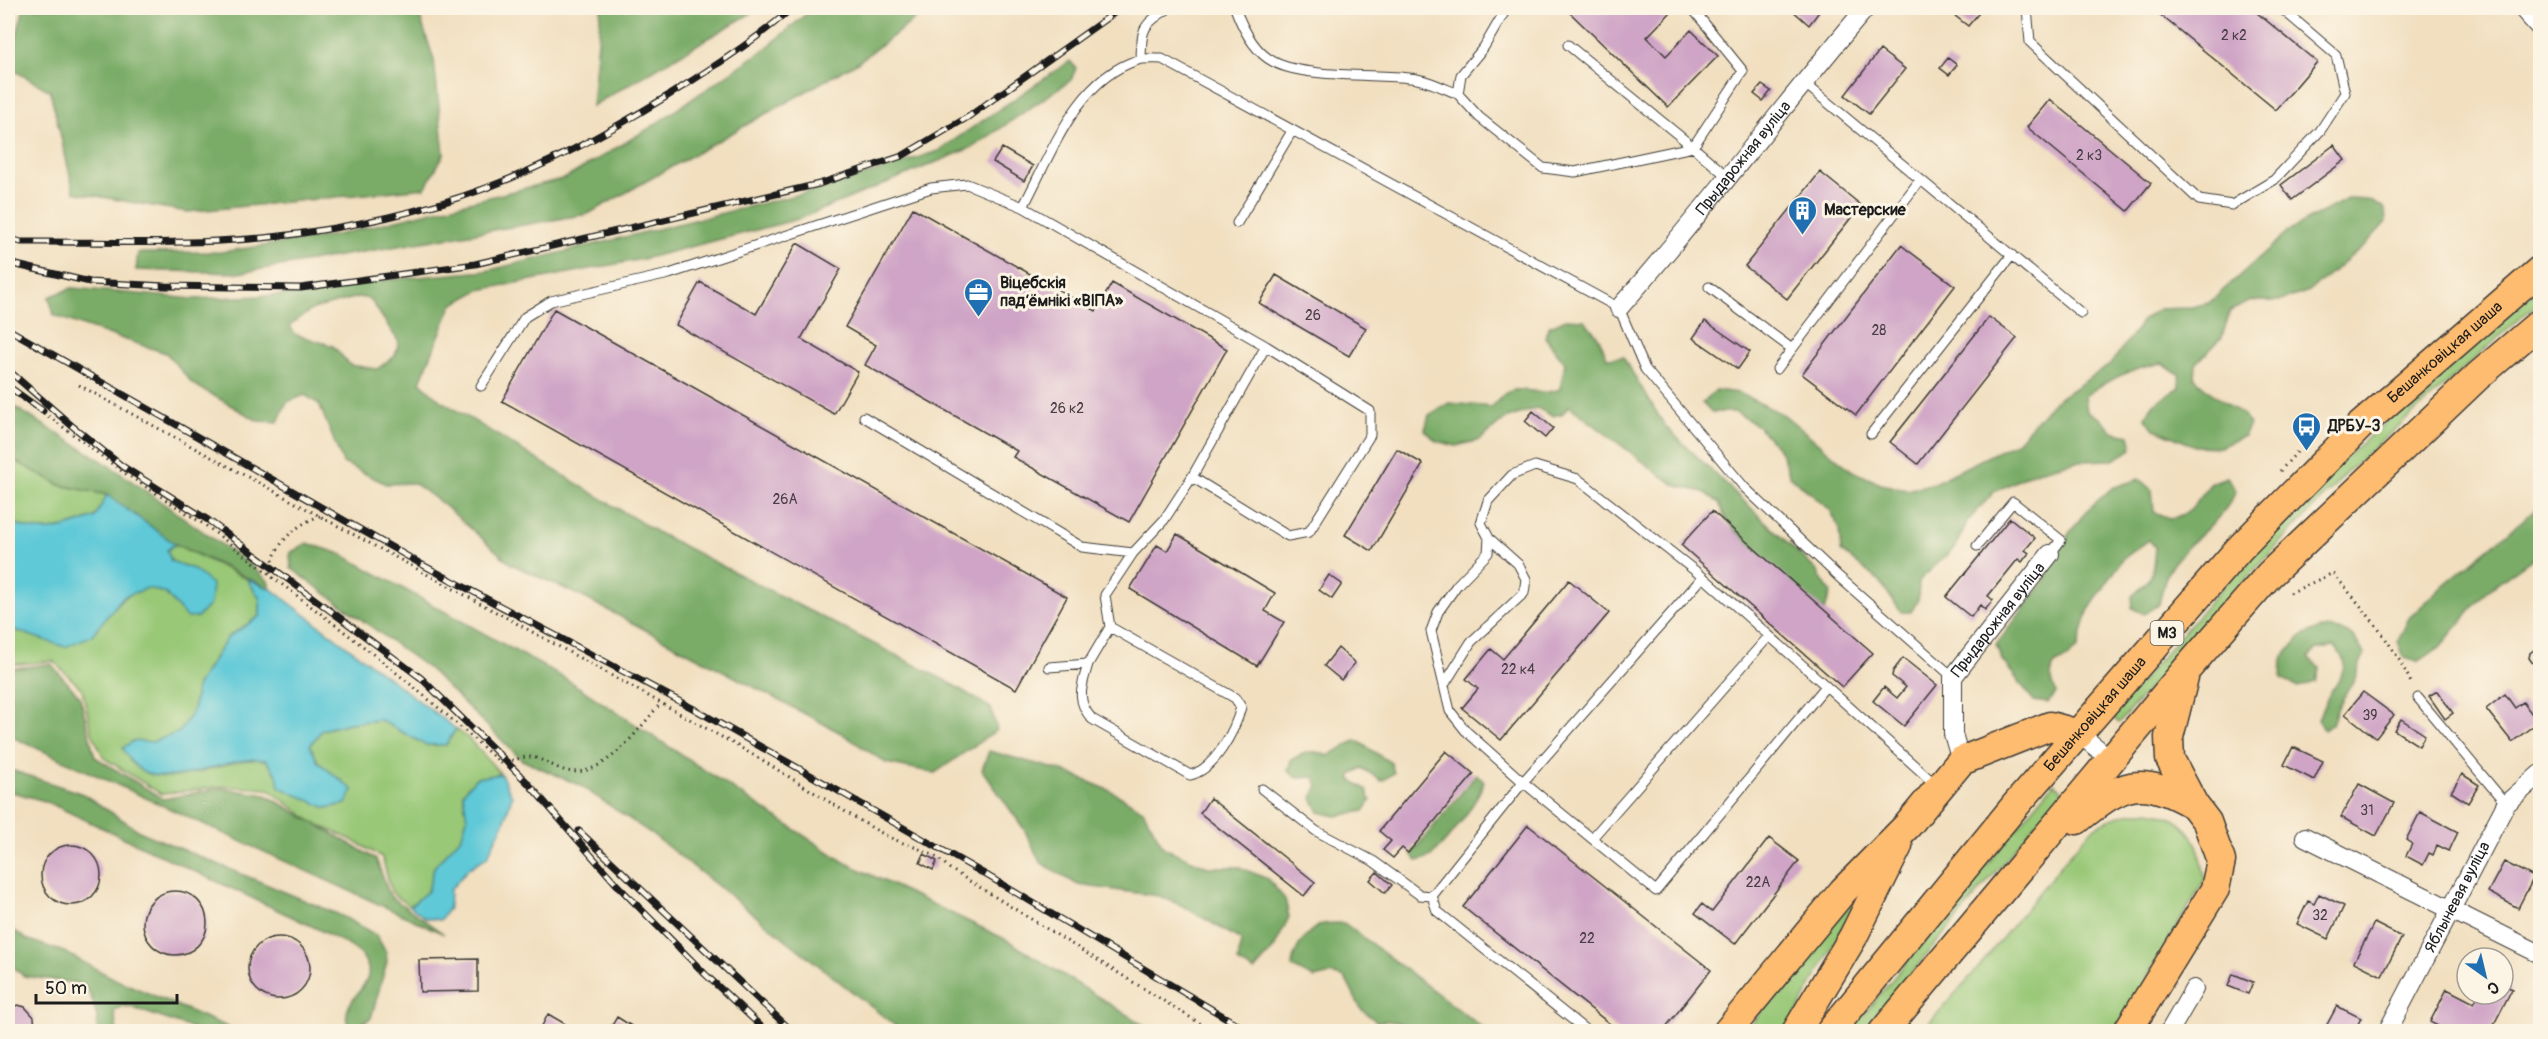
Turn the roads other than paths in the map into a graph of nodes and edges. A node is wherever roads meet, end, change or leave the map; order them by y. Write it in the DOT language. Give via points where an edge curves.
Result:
graph roads {
  1 [pos="1169,8"];
  2 [pos="1235,8"];
  3 [pos="1505,8"];
  4 [pos="1692,8"];
  5 [pos="1866,8"];
  6 [pos="2028,8"];
  7 [pos="2281,8"];
  8 [pos="2522,8"];
  9 [pos="2541,28"];
  10 [pos="1568,45"];
  11 [pos="1141,59"];
  12 [pos="1803,82"];
  13 [pos="1458,94"];
  14 [pos="1292,131"];
  15 [pos="1693,147"];
  16 [pos="1728,177"];
  17 [pos="1920,180"];
  18 [pos="1023,207"];
  19 [pos="1237,223"];
  20 [pos="2012,255"];
  21 [pos="2541,270"];
  22 [pos="1708,287"];
  23 [pos="1619,308"];
  24 [pos="2081,312"];
  25 [pos="2541,323"];
  26 [pos="1266,346"];
  27 [pos="1792,349"];
  28 [pos="1777,369"];
  29 [pos="481,386"];
  30 [pos="864,417"];
  31 [pos="1871,434"];
  32 [pos="1192,477"];
  33 [pos="1489,538"];
  34 [pos="1977,546"];
  35 [pos="1133,553"];
  36 [pos="2050,554"];
  37 [pos="1702,577"];
  38 [pos="1110,627"];
  39 [pos="1769,636"];
  40 [pos="1088,664"];
  41 [pos="1049,667"];
  42 [pos="2186,670"];
  43 [pos="1953,677"];
  44 [pos="1444,685"];
  45 [pos="1826,686"];
  46 [pos="2418,698"];
  47 [pos="2079,734"];
  48 [pos="1961,760"];
  49 [pos="2112,760"];
  50 [pos="2541,774"];
  51 [pos="1523,782"];
  52 [pos="1938,787"];
  53 [pos="1262,789"];
  54 [pos="2505,804"];
  55 [pos="2194,805"];
  56 [pos="1908,825"];
  57 [pos="1593,837"];
  58 [pos="2305,837"];
  59 [pos="2033,854"];
  60 [pos="1843,891"];
  61 [pos="1432,896"];
  62 [pos="1869,908"];
  63 [pos="2450,909"];
  64 [pos="2541,954"];
  65 [pos="2194,989"];
  66 [pos="1588,1032"];
  67 [pos="1727,1032"];
  68 [pos="1796,1032"];
  69 [pos="1830,1032"];
  70 [pos="1883,1032"];
  71 [pos="2127,1032"];
  72 [pos="2169,1032"];
  73 [pos="2387,1032"];
  1 -- 11 [label="lane" via="1142,30"];
  2 -- 13 [label="lane" via="1243,30 1272,62 1328,73 1413,78"];
  3 -- 13 [label="lane" via="1484,47 1461,75"];
  4 -- 15 [label="lane" via="1743,71"];
  5 -- 12 [label="street, Прыдарожная вуліца"];
  6 -- 7 [label="lane" via="2030,42 2199,201 2232,205 2274,180 2320,131 2345,93 2336,55"];
  8 -- 9 [label="street"];
  10 -- 15 [label="lane"];
  11 -- 14 [label="lane" via="1162,59"];
  11 -- 18 [label="lane" via="1115,70 1087,95 1065,125"];
  12 -- 16 [label="street, Прыдарожная вуліца"];
  12 -- 17 [label="lane"];
  13 -- 15 [label="lane" via="1479,117 1543,168 1575,172"];
  14 -- 19 [label="lane"];
  14 -- 23 [label="lane"];
  15 -- 16 [label="lane"];
  16 -- 23 [label="street, Прыдарожная вуліца"];
  17 -- 20 [label="lane"];
  17 -- 27 [label="lane"];
  18 -- 26 [label="lane"];
  18 -- 29 [label="lane" via="967,184 931,188 669,274 551,301 525,317"];
  20 -- 24 [label="lane"];
  20 -- 31 [label="lane"];
  21 -- 47 [label="main road, Бешанковіцкая шаша / М3" via="2318,467 2239,549"];
  22 -- 27 [label="lane"];
  23 -- 43 [label="lane" via="1645,369 1744,487"];
  25 -- 42 [label="main road, М3" via="2478,376 2301,543"];
  26 -- 32 [label="lane"];
  26 -- 32 [label="lane" via="1370,411 1370,435 1309,532 1288,536"];
  27 -- 28 [label="lane"];
  30 -- 35 [label="lane" via="1082,547"];
  32 -- 35 [label="lane" via="1164,520"];
  33 -- 37 [label="lane" via="1481,523 1488,501 1512,475 1535,466 1578,479"];
  33 -- 44 [label="lane" via="1488,554 1457,585 1438,612 1431,631"];
  33 -- 44 [label="lane" via="1518,564 1526,579 1524,593 1471,642"];
  34 -- 36 [label="lane" via="2013,502 2061,540"];
  35 -- 38 [label="lane" via="1104,595"];
  36 -- 43 [label="street, Прыдарожная вуліца"];
  37 -- 39 [label="lane"];
  37 -- 51 [label="lane"];
  38 -- 40 [label="lane"];
  38 -- 40 [label="lane" via="1235,698 1241,707 1238,719 1211,765 1190,775 1092,719 1084,711 1080,693"];
  39 -- 45 [label="lane"];
  39 -- 57 [label="lane"];
  40 -- 41 [label="lane"];
  42 -- 49 [label="main road, М3"];
  42 -- 55 [label="main road" via="2169,748 2170,759"];
  43 -- 48 [label="street, Прыдарожная вуліца" via="1953,734"];
  44 -- 51 [label="lane" via="1450,711 1466,731"];
  45 -- 52 [label="lane"];
  45 -- 57 [label="lane" via="1656,891"];
  46 -- 54 [label="lane"];
  47 -- 48 [label="main road" via="2050,726"];
  47 -- 49 [label="street"];
  47 -- 69 [label="main road, Бешанковіцкая шаша / М3" via="2014,807"];
  48 -- 52 [label="main road"];
  49 -- 59 [label="main road, М3"];
  50 -- 54 [label="street, Яблыневая вуліца"];
  51 -- 57 [label="lane"];
  51 -- 61 [label="lane"];
  52 -- 56 [label="main road"];
  53 -- 61 [label="lane" via="1316,831 1373,861 1420,895"];
  54 -- 63 [label="street, Яблыневая вуліца"];
  55 -- 59 [label="main road" via="2158,788 2136,784 2105,798"];
  55 -- 71 [label="main road" via="2207,822 2221,861 2215,889"];
  56 -- 60 [label="main road"];
  56 -- 62 [label="main road"];
  58 -- 63 [label="street"];
  59 -- 70 [label="main road, М3"];
  60 -- 62 [label="main road" via="1857,889 1864,894"];
  60 -- 67 [label="main road"];
  61 -- 66 [label="lane" via="1437,911"];
  62 -- 68 [label="main road"];
  63 -- 64 [label="street"];
  63 -- 73 [label="street, Яблыневая вуліца"];
  65 -- 72 [label="street"];
}
